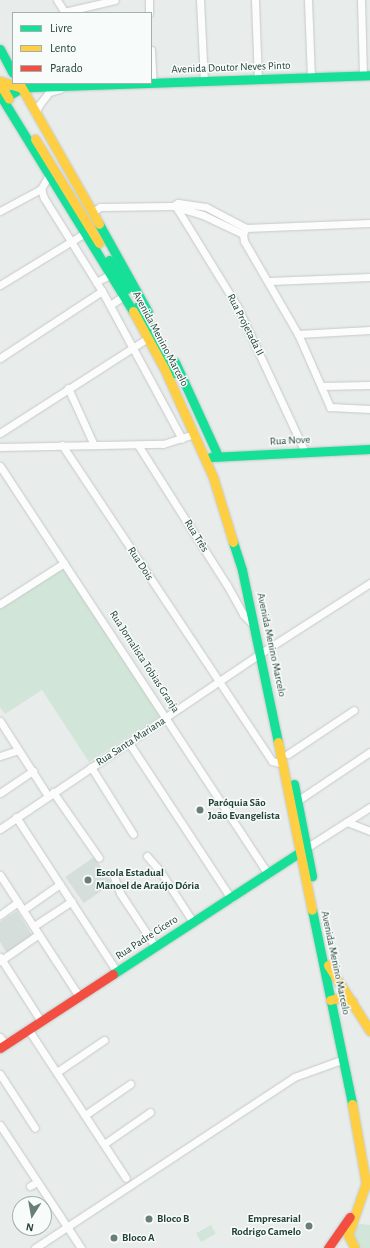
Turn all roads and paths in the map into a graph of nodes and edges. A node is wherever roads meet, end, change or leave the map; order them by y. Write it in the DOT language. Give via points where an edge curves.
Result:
graph roads {
  1 [pos="57,0"];
  2 [pos="115,0"];
  3 [pos="149,0"];
  4 [pos="200,0"];
  5 [pos="254,0"];
  6 [pos="308,0"];
  7 [pos="361,0"];
  8 [pos="63,12"];
  9 [pos="68,12"];
  10 [pos="149,12"];
  11 [pos="370,19"];
  12 [pos="362,20"];
  13 [pos="0,49"];
  14 [pos="152,66"];
  15 [pos="12,71"];
  16 [pos="366,75"];
  17 [pos="311,78"];
  18 [pos="258,80"];
  19 [pos="204,81"];
  20 [pos="0,82"];
  21 [pos="153,83"];
  22 [pos="104,84"];
  23 [pos="20,86"];
  24 [pos="80,86"];
  25 [pos="3,96"];
  26 [pos="35,113"];
  27 [pos="71,173"];
  28 [pos="49,175"];
  29 [pos="41,189"];
  30 [pos="75,205"];
  31 [pos="176,206"];
  32 [pos="0,211"];
  33 [pos="92,213"];
  34 [pos="370,223"];
  35 [pos="87,229"];
  36 [pos="244,231"];
  37 [pos="71,240"];
  38 [pos="110,274"];
  39 [pos="370,277"];
  40 [pos="270,281"];
  41 [pos="96,282"];
  42 [pos="0,285"];
  43 [pos="102,291"];
  44 [pos="124,296"];
  45 [pos="110,305"];
  46 [pos="370,330"];
  47 [pos="298,334"];
  48 [pos="148,338"];
  49 [pos="133,346"];
  50 [pos="0,358"];
  51 [pos="370,385"];
  52 [pos="321,386"];
  53 [pos="68,388"];
  54 [pos="193,397"];
  55 [pos="370,409"];
  56 [pos="191,411"];
  57 [pos="0,433"];
  58 [pos="194,434"];
  59 [pos="182,439"];
  60 [pos="62,445"];
  61 [pos="94,445"];
  62 [pos="138,445"];
  63 [pos="0,447"];
  64 [pos="370,449"];
  65 [pos="305,452"];
  66 [pos="214,457"];
  67 [pos="0,466"];
  68 [pos="3,477"];
  69 [pos="64,563"];
  70 [pos="370,583"];
  71 [pos="0,604"];
  72 [pos="255,628"];
  73 [pos="263,651"];
  74 [pos="219,682"];
  75 [pos="354,710"];
  76 [pos="166,718"];
  77 [pos="0,722"];
  78 [pos="129,743"];
  79 [pos="18,750"];
  80 [pos="370,752"];
  81 [pos="288,754"];
  82 [pos="0,756"];
  83 [pos="283,764"];
  84 [pos="91,768"];
  85 [pos="33,771"];
  86 [pos="0,793"];
  87 [pos="51,794"];
  88 [pos="297,800"];
  89 [pos="370,807"];
  90 [pos="16,817"];
  91 [pos="347,822"];
  92 [pos="0,829"];
  93 [pos="370,831"];
  94 [pos="133,834"];
  95 [pos="303,850"];
  96 [pos="147,856"];
  97 [pos="99,858"];
  98 [pos="267,873"];
  99 [pos="0,875"];
  100 [pos="114,877"];
  101 [pos="60,884"];
  102 [pos="231,898"];
  103 [pos="72,901"];
  104 [pos="18,902"];
  105 [pos="23,910"];
  106 [pos="0,915"];
  107 [pos="193,922"];
  108 [pos="34,926"];
  109 [pos="39,934"];
  110 [pos="155,946"];
  111 [pos="0,959"];
  112 [pos="328,965"];
  113 [pos="117,972"];
  114 [pos="79,996"];
  115 [pos="332,999"];
  116 [pos="352,1001"];
  117 [pos="41,1021"];
  118 [pos="28,1029"];
  119 [pos="370,1030"];
  120 [pos="104,1040"];
  121 [pos="2,1043"];
  122 [pos="344,1059"];
  123 [pos="58,1072"];
  124 [pos="0,1074"];
  125 [pos="130,1084"];
  126 [pos="150,1112"];
  127 [pos="85,1115"];
  128 [pos="0,1125"];
  129 [pos="35,1128"];
  130 [pos="104,1144"];
  131 [pos="370,1158"];
  132 [pos="126,1178"];
  133 [pos="37,1182"];
  134 [pos="30,1186"];
  135 [pos="370,1206"];
  136 [pos="358,1207"];
  137 [pos="67,1227"];
  138 [pos="35,1248"];
  139 [pos="81,1248"];
  140 [pos="328,1248"];
  141 [pos="355,1248"];
  1 -- 8 [label="street"];
  2 -- 9 [label="street"];
  3 -- 10 [label="street"];
  4 -- 19 [label="street"];
  5 -- 18 [label="street"];
  6 -- 17 [label="street"];
  7 -- 12 [label="street"];
  11 -- 12 [label="street"];
  12 -- 16 [label="street"];
  13 -- 15 [label="main road"];
  14 -- 21 [label="street"];
  16 -- 17 [label="main road, Avenida Doutor Neves Pinto"];
  17 -- 18 [label="main road, Avenida Doutor Neves Pinto"];
  18 -- 19 [label="main road, Avenida Doutor Neves Pinto"];
  19 -- 21 [label="main road, Avenida Doutor Neves Pinto"];
  20 -- 23 [label="main road"];
  20 -- 25 [label="main road, Avenida Menino Marcelo"];
  22 -- 24 [label="main road, Avenida Doutor Neves Pinto"];
  23 -- 24 [label="main road, Avenida Doutor Neves Pinto"];
  23 -- 25 [label="main road"];
  23 -- 26 [label="main road"];
  24 -- 26 [label="street" via="49,92"];
  25 -- 28 [label="main road, Avenida Menino Marcelo"];
  25 -- 30 [label="main road, Avenida Menino Marcelo"];
  26 -- 27 [label="main road"];
  27 -- 30 [label="main road"];
  27 -- 33 [label="main road"];
  28 -- 29 [label="street"];
  28 -- 35 [label="main road, Avenida Menino Marcelo"];
  29 -- 32 [label="street"];
  29 -- 37 [label="street"];
  30 -- 35 [label="main road, Avenida Menino Marcelo"];
  31 -- 33 [label="street" via="100,207"];
  31 -- 36 [label="street" via="195,208"];
  31 -- 65 [label="street, Rua Projetada II" via="237,306"];
  33 -- 35 [label="main road"];
  33 -- 54 [label="main road"];
  34 -- 36 [label="street"];
  35 -- 37 [label="street"];
  35 -- 38 [label="main road, Avenida Menino Marcelo"];
  35 -- 56 [label="main road, Avenida Menino Marcelo" via="154,334"];
  36 -- 40 [label="street" via="244,241"];
  37 -- 41 [label="street"];
  37 -- 42 [label="street"];
  38 -- 41 [label="street"];
  38 -- 44 [label="main road, Avenida Menino Marcelo"];
  39 -- 40 [label="street"];
  40 -- 47 [label="street"];
  41 -- 43 [label="street"];
  43 -- 45 [label="street"];
  43 -- 50 [label="street"];
  44 -- 45 [label="street"];
  44 -- 48 [label="main road, Avenida Menino Marcelo"];
  45 -- 49 [label="street"];
  46 -- 47 [label="street"];
  47 -- 52 [label="street"];
  48 -- 49 [label="street"];
  48 -- 58 [label="main road, Avenida Menino Marcelo"];
  49 -- 53 [label="street"];
  49 -- 59 [label="street"];
  51 -- 52 [label="street"];
  52 -- 55 [label="street" via="327,403 333,409"];
  53 -- 57 [label="street"];
  53 -- 61 [label="street"];
  54 -- 56 [label="main road"];
  54 -- 66 [label="main road"];
  56 -- 66 [label="main road, Avenida Menino Marcelo"];
  58 -- 59 [label="street"];
  58 -- 72 [label="main road, Avenida Menino Marcelo" via="242,570"];
  59 -- 62 [label="street" via="163,444"];
  60 -- 61 [label="street"];
  60 -- 63 [label="street"];
  60 -- 74 [label="street, Rua Dois"];
  61 -- 62 [label="street"];
  62 -- 72 [label="street, Rua Três" via="227,584 243,614"];
  64 -- 65 [label="main road, Rua Nove"];
  65 -- 66 [label="main road, Rua Nove"];
  66 -- 73 [label="main road, Avenida Menino Marcelo" via="242,546"];
  67 -- 68 [label="street, Rua Jornalista Tobias Granja"];
  68 -- 69 [label="street, Rua Jornalista Tobias Granja"];
  69 -- 71 [label="street"];
  69 -- 76 [label="street, Rua Jornalista Tobias Granja"];
  70 -- 73 [label="street, Rua Santa Mariana"];
  72 -- 73 [label="main road, Avenida Menino Marcelo"];
  73 -- 74 [label="street, Rua Santa Mariana"];
  73 -- 81 [label="main road, Avenida Menino Marcelo"];
  73 -- 83 [label="main road, Avenida Menino Marcelo"];
  74 -- 76 [label="street, Rua Santa Mariana"];
  74 -- 83 [label="street, Rua Dois" via="272,761"];
  75 -- 81 [label="street"];
  76 -- 78 [label="street, Rua Santa Mariana"];
  76 -- 98 [label="street, Rua Jornalista Tobias Granja"];
  77 -- 79 [label="street"];
  78 -- 84 [label="street, Rua Santa Mariana"];
  78 -- 102 [label="street"];
  79 -- 82 [label="street"];
  79 -- 85 [label="street"];
  80 -- 88 [label="street"];
  81 -- 88 [label="main road, Avenida Menino Marcelo"];
  83 -- 95 [label="main road, Avenida Menino Marcelo"];
  84 -- 87 [label="street, Rua Santa Mariana"];
  84 -- 94 [label="street"];
  85 -- 86 [label="street"];
  85 -- 87 [label="street"];
  87 -- 90 [label="street, Rua Santa Mariana"];
  87 -- 97 [label="street"];
  88 -- 95 [label="main road, Avenida Menino Marcelo"];
  89 -- 91 [label="street"];
  90 -- 92 [label="street, Rua Santa Mariana"];
  90 -- 101 [label="street"];
  91 -- 93 [label="street"];
  91 -- 95 [label="street"];
  95 -- 98 [label="main road, Rua Padre Cícero"];
  95 -- 112 [label="main road, Avenida Menino Marcelo"];
  95 -- 115 [label="main road, Avenida Menino Marcelo"];
  96 -- 107 [label="street" via="160,871"];
  98 -- 102 [label="main road, Rua Padre Cícero"];
  99 -- 104 [label="street"];
  100 -- 110 [label="street" via="120,892"];
  101 -- 103 [label="street"];
  101 -- 105 [label="street"];
  102 -- 107 [label="main road, Rua Padre Cícero"];
  103 -- 108 [label="street"];
  103 -- 113 [label="street"];
  104 -- 105 [label="street"];
  104 -- 106 [label="street"];
  105 -- 108 [label="street"];
  107 -- 110 [label="main road, Rua Padre Cícero"];
  108 -- 109 [label="street"];
  109 -- 111 [label="street"];
  109 -- 114 [label="street"];
  110 -- 113 [label="main road, Rua Padre Cícero"];
  111 -- 117 [label="street"];
  112 -- 115 [label="main road, Avenida Menino Marcelo"];
  112 -- 116 [label="main road"];
  113 -- 114 [label="main road, Rua Padre Cícero"];
  114 -- 117 [label="main road, Rua Padre Cícero"];
  115 -- 116 [label="main road" via="342,997"];
  115 -- 122 [label="main road, Avenida Menino Marcelo"];
  115 -- 131 [label="main road, Avenida Menino Marcelo"];
  116 -- 119 [label="main road"];
  117 -- 118 [label="main road, Rua Padre Cícero"];
  118 -- 121 [label="main road, Rua Padre Cícero"];
  118 -- 123 [label="street"];
  120 -- 123 [label="street"];
  122 -- 136 [label="main road, Avenida Menino Marcelo" via="366,1176"];
  122 -- 137 [label="street" via="294,1077"];
  123 -- 127 [label="street"];
  124 -- 129 [label="street"];
  125 -- 127 [label="street"];
  126 -- 130 [label="street"];
  127 -- 130 [label="street"];
  128 -- 133 [label="street"];
  130 -- 132 [label="street"];
  133 -- 134 [label="street"];
  133 -- 137 [label="street"];
  135 -- 136 [label="main road"];
  136 -- 140 [label="main road"];
  136 -- 141 [label="main road, Avenida Menino Marcelo" via="348,1235"];
  137 -- 138 [label="street"];
  137 -- 139 [label="street"];
}
